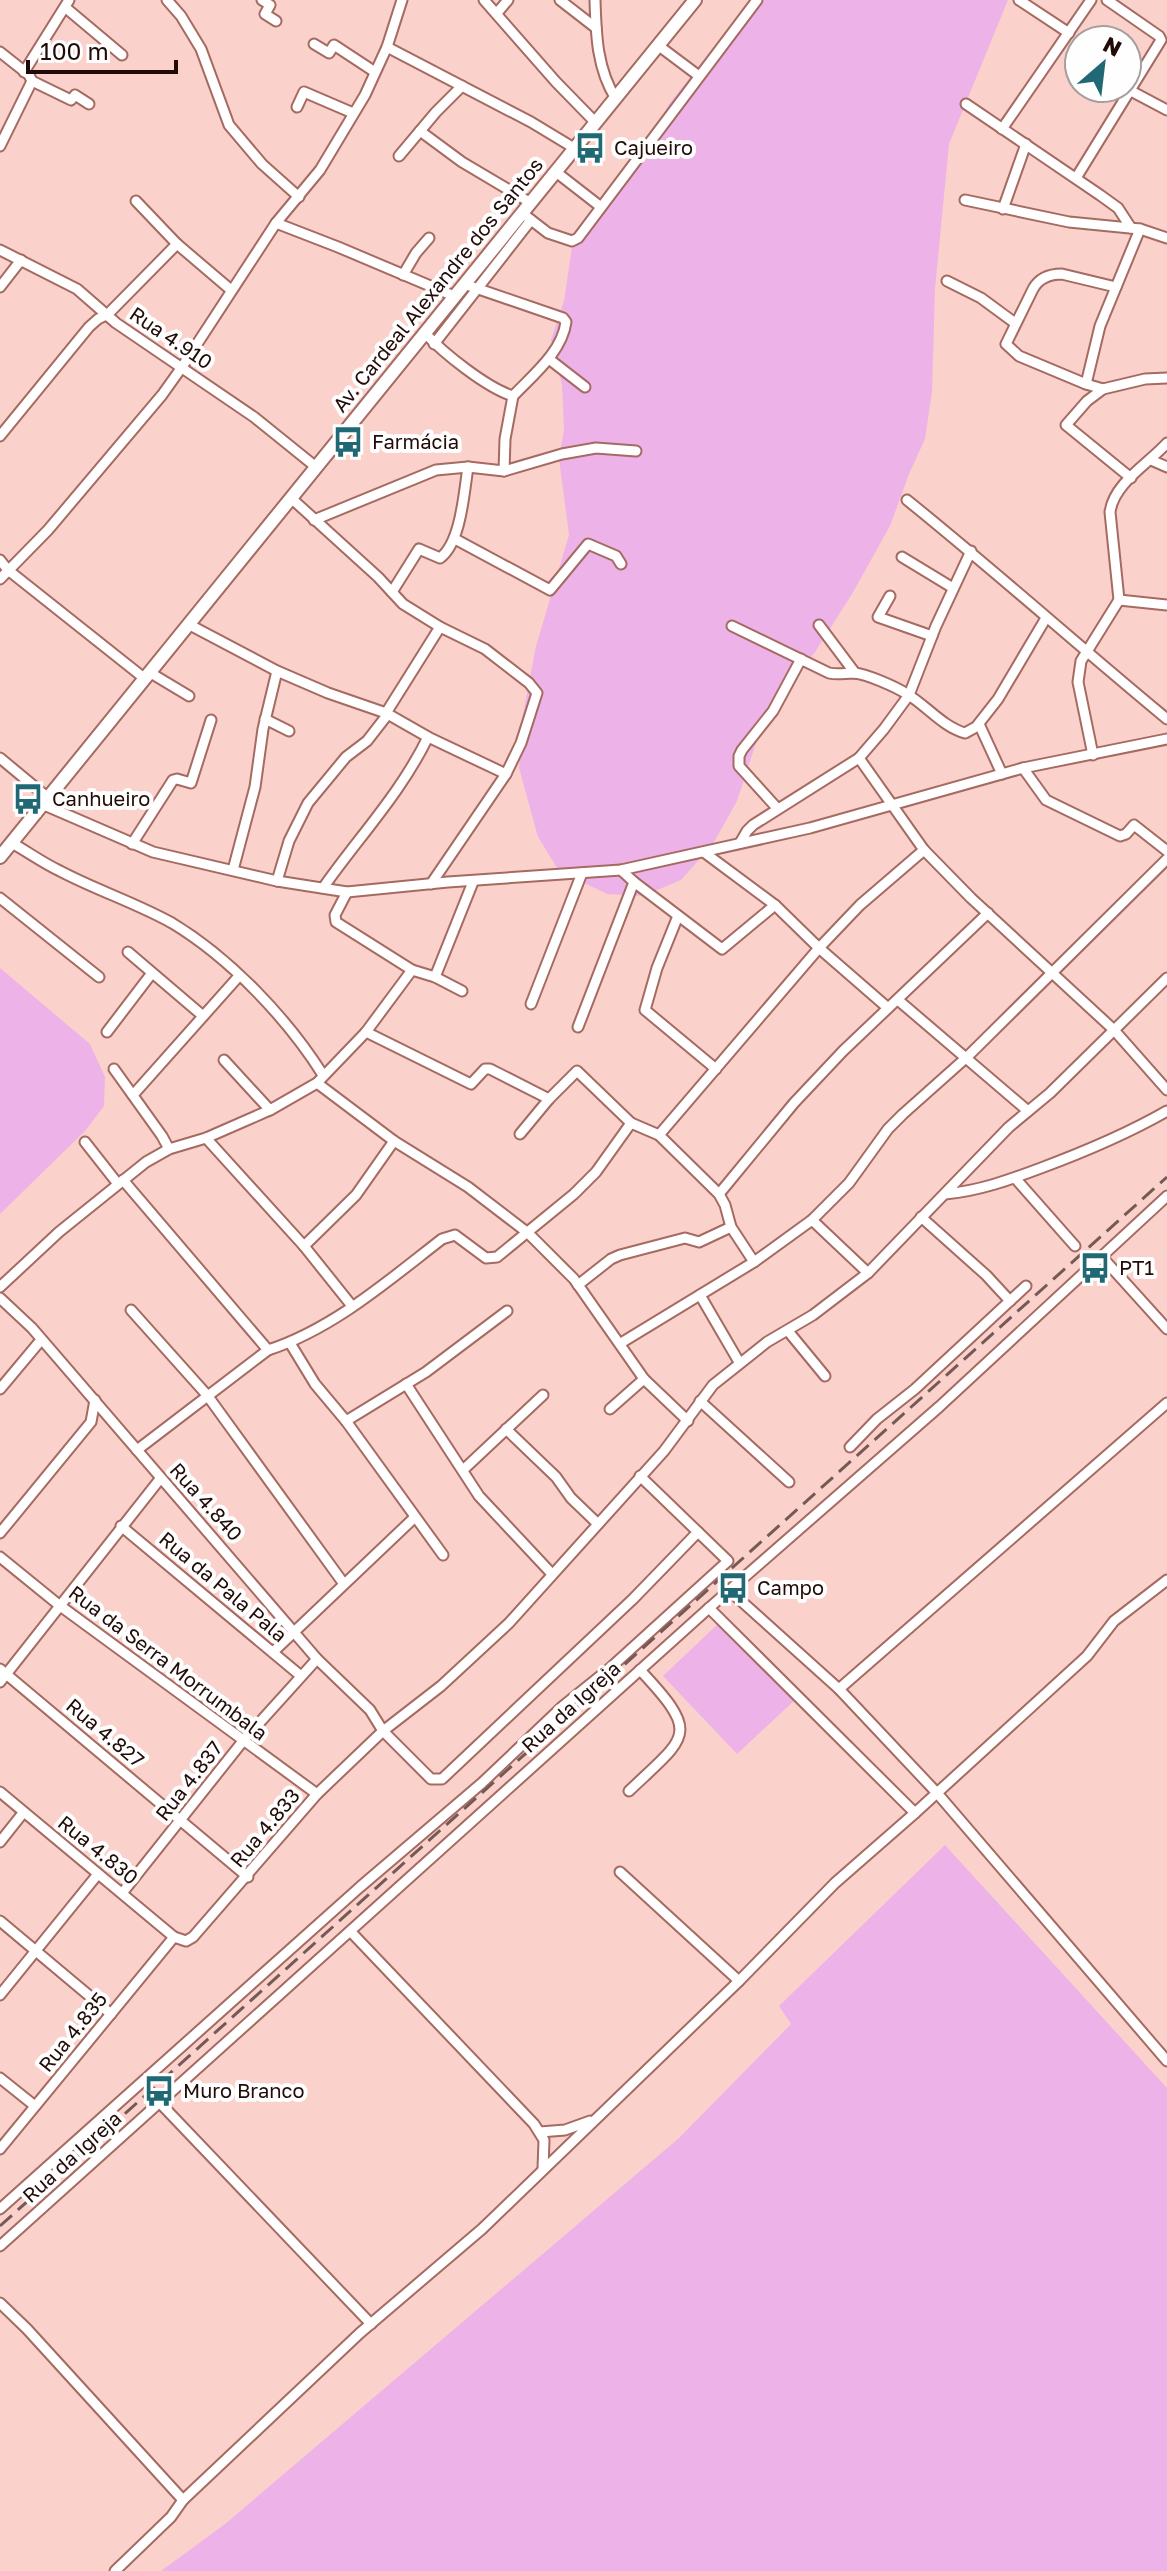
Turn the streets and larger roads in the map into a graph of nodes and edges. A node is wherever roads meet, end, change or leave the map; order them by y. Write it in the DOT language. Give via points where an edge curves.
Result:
graph roads {
  1 [pos="167,0"];
  2 [pos="262,0"];
  3 [pos="402,0"];
  4 [pos="484,0"];
  5 [pos="508,0"];
  6 [pos="560,0"];
  7 [pos="595,0"];
  8 [pos="695,0"];
  9 [pos="757,0"];
  10 [pos="1019,0"];
  11 [pos="1091,0"];
  12 [pos="1107,0"];
  13 [pos="68,4"];
  14 [pos="497,13"];
  15 [pos="276,21"];
  16 [pos="1075,24"];
  17 [pos="1142,24"];
  18 [pos="1143,25"];
  19 [pos="596,28"];
  20 [pos="1063,29"];
  21 [pos="1063,42"];
  22 [pos="314,44"];
  23 [pos="659,46"];
  24 [pos="387,47"];
  25 [pos="0,52"];
  26 [pos="122,55"];
  27 [pos="1143,71"];
  28 [pos="24,72"];
  29 [pos="375,72"];
  30 [pos="699,76"];
  31 [pos="32,81"];
  32 [pos="462,86"];
  33 [pos="1143,97"];
  34 [pos="616,99"];
  35 [pos="89,104"];
  36 [pos="966,104"];
  37 [pos="1123,104"];
  38 [pos="297,107"];
  39 [pos="1167,110"];
  40 [pos="353,113"];
  41 [pos="596,123"];
  42 [pos="1002,129"];
  43 [pos="420,131"];
  44 [pos="1026,144"];
  45 [pos="0,146"];
  46 [pos="574,148"];
  47 [pos="399,156"];
  48 [pos="556,172"];
  49 [pos="1076,178"];
  50 [pos="299,197"];
  51 [pos="965,200"];
  52 [pos="136,201"];
  53 [pos="601,207"];
  54 [pos="1003,209"];
  55 [pos="528,212"];
  56 [pos="276,223"];
  57 [pos="1136,228"];
  58 [pos="429,238"];
  59 [pos="1167,238"];
  60 [pos="177,244"];
  61 [pos="0,250"];
  62 [pos="21,260"];
  63 [pos="403,275"];
  64 [pos="947,281"];
  65 [pos="464,284"];
  66 [pos="0,287"];
  67 [pos="1116,287"];
  68 [pos="477,289"];
  69 [pos="231,290"];
  70 [pos="454,296"];
  71 [pos="108,314"];
  72 [pos="1015,323"];
  73 [pos="425,333"];
  74 [pos="434,344"];
  75 [pos="549,359"];
  76 [pos="182,367"];
  77 [pos="1167,378"];
  78 [pos="1086,384"];
  79 [pos="585,387"];
  80 [pos="1103,389"];
  81 [pos="513,396"];
  82 [pos="0,436"];
  83 [pos="1167,443"];
  84 [pos="636,451"];
  85 [pos="1151,460"];
  86 [pos="316,467"];
  87 [pos="468,467"];
  88 [pos="1167,467"];
  89 [pos="504,471"];
  90 [pos="1131,478"];
  91 [pos="291,498"];
  92 [pos="907,500"];
  93 [pos="314,520"];
  94 [pos="455,539"];
  95 [pos="971,551"];
  96 [pos="902,557"];
  97 [pos="0,560"];
  98 [pos="621,564"];
  99 [pos="8,570"];
  100 [pos="0,579"];
  101 [pos="953,588"];
  102 [pos="392,592"];
  103 [pos="890,596"];
  104 [pos="1119,600"];
  105 [pos="1167,605"];
  106 [pos="1046,618"];
  107 [pos="188,624"];
  108 [pos="819,625"];
  109 [pos="732,626"];
  110 [pos="440,627"];
  111 [pos="932,636"];
  112 [pos="1087,653"];
  113 [pos="801,659"];
  114 [pos="277,671"];
  115 [pos="855,673"];
  116 [pos="146,675"];
  117 [pos="909,695"];
  118 [pos="189,696"];
  119 [pos="387,713"];
  120 [pos="265,719"];
  121 [pos="1167,719"];
  122 [pos="211,720"];
  123 [pos="979,724"];
  124 [pos="289,731"];
  125 [pos="428,737"];
  126 [pos="1167,739"];
  127 [pos="1093,755"];
  128 [pos="0,758"];
  129 [pos="859,758"];
  130 [pos="1023,768"];
  131 [pos="506,774"];
  132 [pos="1002,774"];
  133 [pos="45,801"];
  134 [pos="892,805"];
  135 [pos="777,808"];
  136 [pos="12,843"];
  137 [pos="740,843"];
  138 [pos="132,844"];
  139 [pos="924,850"];
  140 [pos="1167,851"];
  141 [pos="705,853"];
  142 [pos="0,857"];
  143 [pos="1167,859"];
  144 [pos="233,870"];
  145 [pos="621,870"];
  146 [pos="582,873"];
  147 [pos="277,881"];
  148 [pos="473,882"];
  149 [pos="634,882"];
  150 [pos="431,884"];
  151 [pos="323,888"];
  152 [pos="347,892"];
  153 [pos="0,898"];
  154 [pos="775,905"];
  155 [pos="988,913"];
  156 [pos="678,916"];
  157 [pos="819,948"];
  158 [pos="128,952"];
  159 [pos="412,970"];
  160 [pos="152,973"];
  161 [pos="1052,973"];
  162 [pos="239,976"];
  163 [pos="99,977"];
  164 [pos="435,977"];
  165 [pos="1167,978"];
  166 [pos="462,991"];
  167 [pos="898,1000"];
  168 [pos="531,1004"];
  169 [pos="888,1008"];
  170 [pos="203,1016"];
  171 [pos="578,1027"];
  172 [pos="1114,1030"];
  173 [pos="107,1032"];
  174 [pos="366,1032"];
  175 [pos="967,1057"];
  176 [pos="224,1060"];
  177 [pos="114,1069"];
  178 [pos="716,1069"];
  179 [pos="320,1079"];
  180 [pos="1167,1090"];
  181 [pos="133,1095"];
  182 [pos="549,1099"];
  183 [pos="270,1110"];
  184 [pos="1028,1111"];
  185 [pos="1167,1111"];
  186 [pos="631,1123"];
  187 [pos="520,1134"];
  188 [pos="659,1135"];
  189 [pos="206,1138"];
  190 [pos="394,1141"];
  191 [pos="85,1142"];
  192 [pos="169,1149"];
  193 [pos="1015,1178"];
  194 [pos="120,1182"];
  195 [pos="719,1194"];
  196 [pos="945,1194"];
  197 [pos="1167,1196"];
  198 [pos="921,1217"];
  199 [pos="812,1220"];
  200 [pos="731,1227"];
  201 [pos="528,1233"];
  202 [pos="304,1246"];
  203 [pos="1075,1246"];
  204 [pos="1102,1257"];
  205 [pos="754,1262"];
  206 [pos="868,1273"];
  207 [pos="578,1285"];
  208 [pos="1026,1286"];
  209 [pos="0,1287"];
  210 [pos="700,1295"];
  211 [pos="0,1298"];
  212 [pos="1010,1301"];
  213 [pos="352,1306"];
  214 [pos="131,1310"];
  215 [pos="507,1311"];
  216 [pos="1167,1329"];
  217 [pos="788,1331"];
  218 [pos="41,1340"];
  219 [pos="290,1343"];
  220 [pos="621,1343"];
  221 [pos="268,1350"];
  222 [pos="739,1362"];
  223 [pos="825,1376"];
  224 [pos="644,1379"];
  225 [pos="406,1384"];
  226 [pos="0,1389"];
  227 [pos="207,1395"];
  228 [pos="543,1395"];
  229 [pos="95,1400"];
  230 [pos="700,1401"];
  231 [pos="1167,1403"];
  232 [pos="610,1409"];
  233 [pos="346,1421"];
  234 [pos="688,1421"];
  235 [pos="91,1422"];
  236 [pos="114,1423"];
  237 [pos="506,1429"];
  238 [pos="850,1447"];
  239 [pos="137,1450"];
  240 [pos="463,1470"];
  241 [pos="640,1476"];
  242 [pos="160,1479"];
  243 [pos="789,1482"];
  244 [pos="414,1518"];
  245 [pos="598,1524"];
  246 [pos="121,1526"];
  247 [pos="698,1532"];
  248 [pos="0,1533"];
  249 [pos="443,1555"];
  250 [pos="0,1557"];
  251 [pos="552,1574"];
  252 [pos="1167,1580"];
  253 [pos="344,1584"];
  254 [pos="730,1591"];
  255 [pos="59,1605"];
  256 [pos="709,1608"];
  257 [pos="294,1630"];
  258 [pos="273,1652"];
  259 [pos="317,1659"];
  260 [pos="640,1670"];
  261 [pos="2,1675"];
  262 [pos="301,1676"];
  263 [pos="839,1689"];
  264 [pos="383,1731"];
  265 [pos="243,1741"];
  266 [pos="629,1791"];
  267 [pos="0,1792"];
  268 [pos="937,1793"];
  269 [pos="317,1794"];
  270 [pos="23,1813"];
  271 [pos="915,1813"];
  272 [pos="181,1820"];
  273 [pos="0,1842"];
  274 [pos="620,1872"];
  275 [pos="98,1874"];
  276 [pos="248,1877"];
  277 [pos="123,1892"];
  278 [pos="0,1921"];
  279 [pos="351,1932"];
  280 [pos="174,1937"];
  281 [pos="35,1951"];
  282 [pos="739,1981"];
  283 [pos="0,1995"];
  284 [pos="111,2014"];
  285 [pos="1167,2061"];
  286 [pos="0,2078"];
  287 [pos="160,2103"];
  288 [pos="35,2106"];
  289 [pos="593,2120"];
  290 [pos="540,2132"];
  291 [pos="0,2149"];
  292 [pos="543,2169"];
  293 [pos="0,2209"];
  294 [pos="0,2246"];
  295 [pos="0,2303"];
  296 [pos="371,2324"];
  297 [pos="183,2500"];
  298 [pos="115,2571"];
  1 -- 50 [label="street" via="201,49 229,125"];
  2 -- 15 [label="street" via="270,5 265,14"];
  3 -- 24 [label="street"];
  4 -- 14 [label="street"];
  5 -- 14 [label="street"];
  6 -- 19 [label="street"];
  7 -- 19 [label="street"];
  8 -- 23 [label="street, Av. Cardeal Alexandre dos Santos"];
  9 -- 30 [label="street"];
  10 -- 20 [label="street"];
  11 -- 16 [label="street"];
  12 -- 17 [label="street"];
  13 -- 26 [label="street"];
  13 -- 28 [label="street"];
  14 -- 41 [label="street"];
  18 -- 27 [label="street" via="1161,40"];
  19 -- 34 [label="street" via="603,75"];
  21 -- 42 [label="street"];
  22 -- 29 [label="street" via="329,53 334,45"];
  23 -- 30 [label="street"];
  23 -- 34 [label="street, Av. Cardeal Alexandre dos Santos"];
  24 -- 29 [label="street"];
  24 -- 32 [label="street"];
  25 -- 28 [label="street"];
  28 -- 31 [label="street"];
  29 -- 40 [label="street"];
  30 -- 53 [label="street"];
  31 -- 35 [label="street"];
  31 -- 45 [label="street"];
  32 -- 43 [label="street"];
  32 -- 46 [label="street"];
  33 -- 39 [label="street"];
  34 -- 41 [label="street, Av. Cardeal Alexandre dos Santos"];
  36 -- 42 [label="street"];
  37 -- 49 [label="street"];
  38 -- 40 [label="street" via="304,92"];
  40 -- 50 [label="street"];
  41 -- 46 [label="street, Av. Cardeal Alexandre dos Santos"];
  42 -- 44 [label="street"];
  43 -- 47 [label="street"];
  43 -- 55 [label="street"];
  44 -- 49 [label="street"];
  44 -- 54 [label="street"];
  46 -- 48 [label="street, Av. Cardeal Alexandre dos Santos"];
  48 -- 53 [label="street"];
  48 -- 55 [label="street, Av. Cardeal Alexandre dos Santos"];
  49 -- 57 [label="street"];
  50 -- 56 [label="street"];
  51 -- 54 [label="street"];
  52 -- 60 [label="street"];
  53 -- 55 [label="street" via="572,241 548,233"];
  54 -- 57 [label="street"];
  55 -- 65 [label="street, Av. Cardeal Alexandre dos Santos"];
  55 -- 68 [label="street"];
  56 -- 63 [label="street"];
  56 -- 69 [label="street"];
  57 -- 59 [label="street"];
  57 -- 67 [label="street"];
  58 -- 63 [label="street"];
  60 -- 69 [label="street"];
  60 -- 71 [label="street"];
  61 -- 62 [label="street, Rua 4.910"];
  62 -- 66 [label="street"];
  62 -- 71 [label="street, Rua 4.910" via="77,289"];
  63 -- 70 [label="street"];
  64 -- 72 [label="street"];
  65 -- 68 [label="street"];
  65 -- 70 [label="street, Av. Cardeal Alexandre dos Santos"];
  67 -- 72 [label="street" via="1053,274 1037,282"];
  67 -- 78 [label="street"];
  68 -- 74 [label="street"];
  68 -- 75 [label="street" via="565,320"];
  69 -- 76 [label="street"];
  70 -- 73 [label="street, Av. Cardeal Alexandre dos Santos"];
  71 -- 76 [label="street, Rua 4.910"];
  71 -- 82 [label="street" via="89,327"];
  72 -- 78 [label="street" via="1006,344 1011,350"];
  73 -- 74 [label="street"];
  73 -- 86 [label="street, Av. Cardeal Alexandre dos Santos"];
  74 -- 81 [label="street"];
  75 -- 79 [label="street"];
  75 -- 81 [label="street"];
  76 -- 86 [label="street, Rua 4.910"];
  76 -- 99 [label="street" via="85,488"];
  77 -- 80 [label="street"];
  78 -- 80 [label="street"];
  80 -- 90 [label="street" via="1066,425"];
  81 -- 89 [label="street"];
  83 -- 85 [label="street"];
  84 -- 89 [label="street" via="596,448"];
  85 -- 88 [label="street"];
  85 -- 90 [label="street"];
  86 -- 91 [label="street, Av. Cardeal Alexandre dos Santos"];
  87 -- 89 [label="street"];
  87 -- 93 [label="street" via="436,470"];
  87 -- 94 [label="street"];
  90 -- 104 [label="street" via="1111,501"];
  91 -- 93 [label="street"];
  91 -- 107 [label="street, Av. Cardeal Alexandre dos Santos"];
  92 -- 95 [label="street"];
  93 -- 102 [label="street"];
  94 -- 98 [label="street" via="550,590 588,544 616,556"];
  94 -- 102 [label="street" via="440,558 419,549"];
  95 -- 101 [label="street"];
  95 -- 106 [label="street"];
  96 -- 101 [label="street"];
  97 -- 99 [label="street"];
  99 -- 100 [label="street"];
  99 -- 116 [label="street"];
  101 -- 111 [label="street"];
  102 -- 110 [label="street"];
  103 -- 111 [label="street" via="878,617"];
  104 -- 105 [label="street"];
  104 -- 112 [label="street"];
  106 -- 112 [label="street"];
  106 -- 123 [label="street"];
  107 -- 114 [label="street"];
  107 -- 116 [label="street, Av. Cardeal Alexandre dos Santos"];
  108 -- 115 [label="street"];
  109 -- 113 [label="street"];
  110 -- 119 [label="street"];
  110 -- 131 [label="street" via="485,649 537,693"];
  111 -- 117 [label="street"];
  112 -- 121 [label="street"];
  112 -- 127 [label="street" via="1078,682"];
  113 -- 115 [label="street" via="829,673"];
  113 -- 135 [label="street" via="773,711 739,756 739,766"];
  114 -- 119 [label="street"];
  114 -- 120 [label="street"];
  115 -- 117 [label="street"];
  116 -- 118 [label="street"];
  116 -- 133 [label="street, Av. Cardeal Alexandre dos Santos"];
  117 -- 123 [label="street" via="959,731"];
  117 -- 129 [label="street"];
  119 -- 125 [label="street"];
  119 -- 147 [label="street" via="308,803"];
  120 -- 124 [label="street"];
  120 -- 144 [label="street" via="255,787"];
  122 -- 138 [label="street" via="191,783 173,780"];
  123 -- 132 [label="street"];
  125 -- 131 [label="street"];
  125 -- 151 [label="street" via="397,792"];
  126 -- 127 [label="street"];
  127 -- 130 [label="street"];
  128 -- 133 [label="street"];
  129 -- 134 [label="street"];
  129 -- 135 [label="street"];
  130 -- 132 [label="street"];
  130 -- 140 [label="street" via="1046,800 1120,836 1134,825"];
  131 -- 150 [label="street"];
  132 -- 134 [label="street"];
  133 -- 136 [label="street, Av. Cardeal Alexandre dos Santos"];
  133 -- 138 [label="street"];
  134 -- 137 [label="street"];
  134 -- 139 [label="street"];
  135 -- 137 [label="street"];
  136 -- 142 [label="street, Av. Cardeal Alexandre dos Santos"];
  136 -- 162 [label="street" via="58,871 171,923"];
  137 -- 141 [label="street"];
  138 -- 144 [label="street"];
  139 -- 155 [label="street"];
  139 -- 157 [label="street"];
  141 -- 145 [label="street"];
  141 -- 154 [label="street"];
  143 -- 161 [label="street"];
  144 -- 147 [label="street"];
  145 -- 146 [label="street"];
  145 -- 149 [label="street"];
  146 -- 148 [label="street"];
  146 -- 168 [label="street"];
  147 -- 151 [label="street"];
  148 -- 150 [label="street"];
  148 -- 164 [label="street"];
  149 -- 156 [label="street"];
  149 -- 171 [label="street"];
  150 -- 152 [label="street"];
  151 -- 152 [label="street"];
  152 -- 159 [label="street" via="336,922"];
  153 -- 163 [label="street"];
  154 -- 156 [label="street" via="722,949"];
  154 -- 157 [label="street"];
  155 -- 161 [label="street"];
  155 -- 167 [label="street"];
  156 -- 178 [label="street" via="645,1010"];
  157 -- 169 [label="street"];
  157 -- 178 [label="street"];
  158 -- 160 [label="street"];
  159 -- 164 [label="street"];
  159 -- 174 [label="street"];
  160 -- 170 [label="street"];
  160 -- 173 [label="street"];
  161 -- 172 [label="street"];
  161 -- 175 [label="street"];
  162 -- 170 [label="street"];
  162 -- 179 [label="street" via="293,1034"];
  164 -- 166 [label="street"];
  165 -- 172 [label="street, Rua 4.833"];
  167 -- 169 [label="street"];
  167 -- 175 [label="street"];
  169 -- 195 [label="street" via="794,1103"];
  170 -- 181 [label="street"];
  172 -- 180 [label="street"];
  172 -- 184 [label="street, Rua 4.833"];
  174 -- 179 [label="street"];
  174 -- 182 [label="street" via="471,1084 490,1069"];
  175 -- 184 [label="street"];
  175 -- 199 [label="street" via="888,1129 849,1183"];
  176 -- 183 [label="street"];
  177 -- 181 [label="street"];
  178 -- 188 [label="street"];
  179 -- 183 [label="street"];
  179 -- 190 [label="street"];
  181 -- 192 [label="street"];
  182 -- 186 [label="street" via="577,1071"];
  182 -- 187 [label="street"];
  183 -- 189 [label="street"];
  184 -- 196 [label="street, Rua 4.833"];
  185 -- 193 [label="street"];
  186 -- 188 [label="street"];
  186 -- 201 [label="street" via="596,1172"];
  188 -- 195 [label="street"];
  189 -- 192 [label="street"];
  189 -- 202 [label="street"];
  190 -- 201 [label="street"];
  190 -- 202 [label="street" via="356,1195"];
  191 -- 194 [label="street"];
  192 -- 194 [label="street"];
  193 -- 196 [label="street"];
  193 -- 203 [label="street"];
  194 -- 209 [label="street"];
  194 -- 221 [label="street"];
  195 -- 200 [label="street"];
  196 -- 198 [label="street, Rua 4.833"];
  197 -- 204 [label="street, Rua da Igreja"];
  198 -- 206 [label="street, Rua 4.833"];
  198 -- 212 [label="street"];
  199 -- 205 [label="street"];
  199 -- 206 [label="street"];
  200 -- 205 [label="street"];
  200 -- 207 [label="street" via="699,1242 685,1238 620,1255"];
  201 -- 207 [label="street"];
  201 -- 213 [label="street" via="490,1258 449,1235"];
  202 -- 213 [label="street"];
  204 -- 216 [label="street"];
  204 -- 254 [label="street, Rua da Igreja"];
  205 -- 210 [label="street"];
  206 -- 217 [label="street, Rua 4.833"];
  207 -- 220 [label="street"];
  208 -- 212 [label="street"];
  210 -- 220 [label="street"];
  210 -- 222 [label="street"];
  211 -- 218 [label="street, Rua 4.840"];
  212 -- 238 [label="street"];
  213 -- 219 [label="street"];
  214 -- 227 [label="street"];
  215 -- 225 [label="street"];
  217 -- 222 [label="street, Rua 4.833"];
  217 -- 223 [label="street"];
  218 -- 226 [label="street"];
  218 -- 229 [label="street, Rua 4.840"];
  219 -- 221 [label="street"];
  219 -- 233 [label="street"];
  220 -- 224 [label="street"];
  221 -- 227 [label="street"];
  222 -- 230 [label="street, Rua 4.833"];
  224 -- 232 [label="street"];
  224 -- 234 [label="street"];
  225 -- 233 [label="street"];
  225 -- 240 [label="street"];
  227 -- 239 [label="street"];
  227 -- 253 [label="street"];
  228 -- 237 [label="street"];
  229 -- 235 [label="street"];
  229 -- 236 [label="street, Rua 4.840"];
  230 -- 234 [label="street, Rua 4.833"];
  230 -- 243 [label="street"];
  231 -- 263 [label="street"];
  233 -- 244 [label="street"];
  234 -- 241 [label="street, Rua 4.833"];
  235 -- 236 [label="street"];
  235 -- 248 [label="street"];
  236 -- 239 [label="street, Rua 4.840"];
  237 -- 240 [label="street"];
  237 -- 245 [label="street"];
  239 -- 242 [label="street, Rua 4.840"];
  240 -- 251 [label="street" via="479,1496"];
  241 -- 245 [label="street, Rua 4.833"];
  241 -- 247 [label="street"];
  242 -- 246 [label="street"];
  242 -- 257 [label="street, Rua 4.840"];
  244 -- 249 [label="street"];
  244 -- 253 [label="street"];
  245 -- 251 [label="street, Rua 4.833"];
  246 -- 255 [label="street"];
  246 -- 258 [label="street, Rua da Pala Pala"];
  247 -- 264 [label="street, Rua 4.840" via="442,1779 431,1779"];
  247 -- 293 [label="street, Rua da Igreja" via="728,1561"];
  250 -- 255 [label="street, Rua da Serra Morrumbala"];
  251 -- 264 [label="street, Rua 4.833" via="492,1642"];
  252 -- 268 [label="street" via="1114,1621 1087,1656"];
  253 -- 257 [label="street"];
  254 -- 256 [label="street, Rua da Igreja"];
  254 -- 263 [label="street"];
  255 -- 261 [label="street"];
  255 -- 265 [label="street, Rua da Serra Morrumbala"];
  256 -- 260 [label="street, Rua da Igreja"];
  256 -- 271 [label="street"];
  257 -- 258 [label="street"];
  257 -- 259 [label="street, Rua 4.840"];
  258 -- 262 [label="street, Rua da Pala Pala"];
  259 -- 262 [label="street, Rua 4.837"];
  259 -- 264 [label="street, Rua 4.840" via="370,1710"];
  260 -- 266 [label="street" via="673,1708 681,1730 676,1746"];
  260 -- 279 [label="street, Rua da Igreja"];
  261 -- 272 [label="street, Rua 4.827"];
  262 -- 265 [label="street, Rua 4.837"];
  263 -- 268 [label="street"];
  264 -- 269 [label="street, Rua 4.833"];
  265 -- 269 [label="street, Rua da Serra Morrumbala"];
  265 -- 272 [label="street, Rua 4.837"];
  267 -- 270 [label="street, Rua 4.830"];
  268 -- 271 [label="street"];
  268 -- 285 [label="street"];
  269 -- 276 [label="street, Rua 4.833"];
  270 -- 273 [label="street"];
  270 -- 275 [label="street, Rua 4.830"];
  271 -- 282 [label="street" via="835,1883"];
  272 -- 276 [label="street, Rua 4.827"];
  272 -- 277 [label="street, Rua 4.837"];
  274 -- 282 [label="street"];
  275 -- 277 [label="street, Rua 4.830"];
  275 -- 281 [label="street"];
  276 -- 280 [label="street, Rua 4.833" via="193,1937"];
  277 -- 280 [label="street, Rua 4.830"];
  278 -- 281 [label="street"];
  279 -- 287 [label="street, Rua da Igreja"];
  279 -- 290 [label="street"];
  280 -- 284 [label="street, Rua 4.835"];
  281 -- 283 [label="street"];
  281 -- 284 [label="street"];
  282 -- 289 [label="street"];
  284 -- 288 [label="street, Rua 4.835"];
  286 -- 288 [label="street"];
  287 -- 294 [label="street, Rua da Igreja"];
  287 -- 296 [label="street"];
  288 -- 291 [label="street, Rua 4.835"];
  289 -- 290 [label="street"];
  289 -- 292 [label="street"];
  290 -- 292 [label="street"];
  292 -- 296 [label="street"];
  295 -- 297 [label="street"];
  296 -- 297 [label="street"];
  297 -- 298 [label="street"];
}
